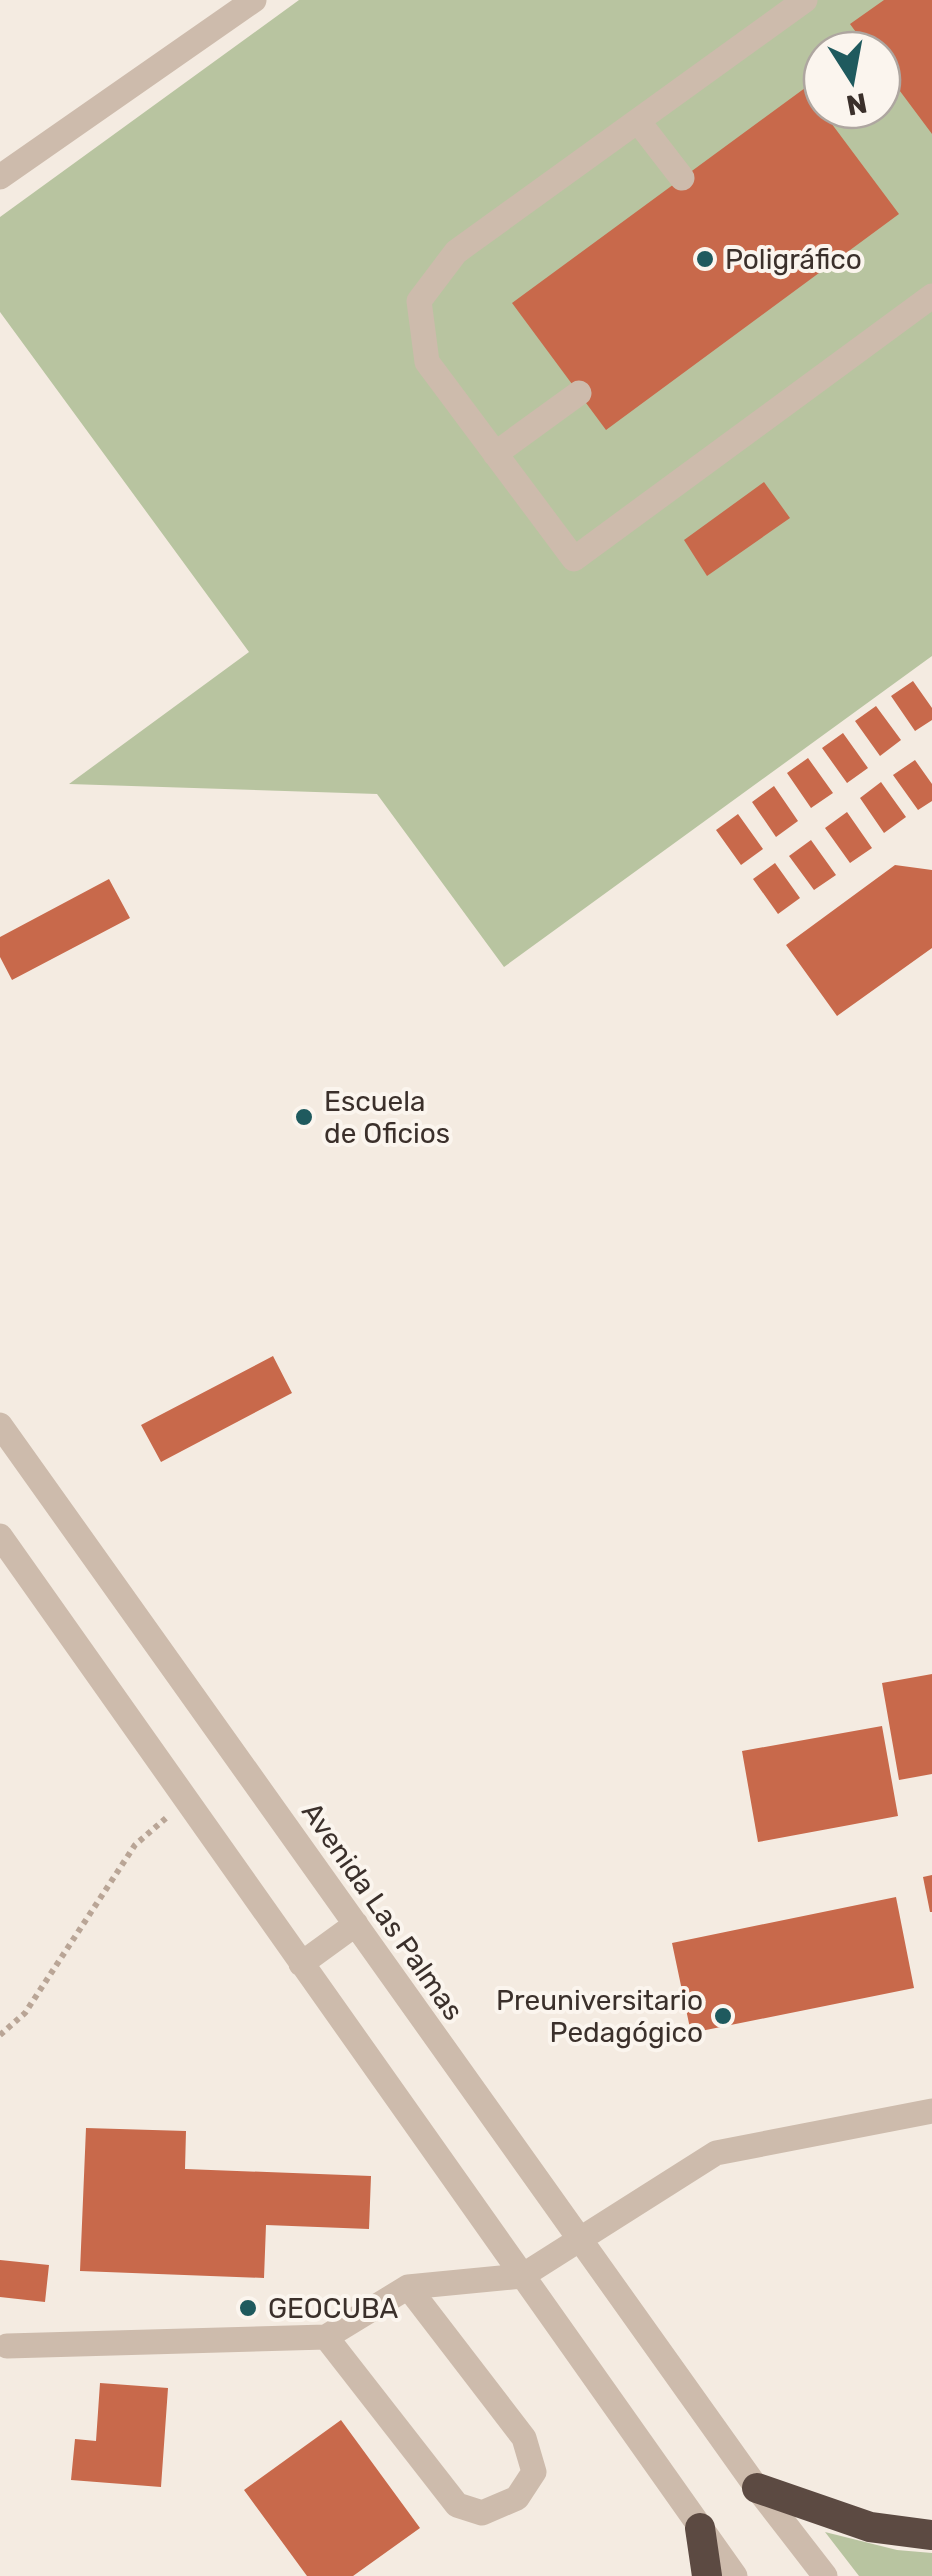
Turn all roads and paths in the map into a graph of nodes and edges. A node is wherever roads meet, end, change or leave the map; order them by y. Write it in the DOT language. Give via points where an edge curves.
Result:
graph roads {
  1 [pos="254,0"];
  2 [pos="805,0"];
  3 [pos="220,10"];
  4 [pos="638,121"];
  5 [pos="0,177"];
  6 [pos="682,178"];
  7 [pos="932,296"];
  8 [pos="579,392"];
  9 [pos="495,454"];
  10 [pos="0,1424"];
  11 [pos="2,1545"];
  12 [pos="186,1801"];
  13 [pos="356,1924"];
  14 [pos="302,1964"];
  15 [pos="0,2035"];
  16 [pos="932,2111"];
  17 [pos="579,2240"];
  18 [pos="522,2276"];
  19 [pos="408,2287"];
  20 [pos="326,2337"];
  21 [pos="7,2346"];
  22 [pos="756,2488"];
  23 [pos="700,2528"];
  24 [pos="932,2535"];
  25 [pos="707,2576"];
  26 [pos="735,2576"];
  27 [pos="825,2576"];
  1 -- 3 [label="street"];
  2 -- 4 [label="street"];
  3 -- 5 [label="street"];
  4 -- 6 [label="street"];
  4 -- 9 [label="street" via="456,252 419,302 428,362"];
  7 -- 9 [label="street" via="574,560"];
  8 -- 9 [label="street"];
  10 -- 13 [label="street, Avenida Las Palmas"];
  11 -- 12 [label="street"];
  12 -- 14 [label="street"];
  12 -- 15 [label="path" via="135,1845 25,2012"];
  13 -- 14 [label="street"];
  13 -- 17 [label="street, Avenida Las Palmas"];
  14 -- 18 [label="street"];
  16 -- 17 [label="street" via="716,2153"];
  17 -- 18 [label="street"];
  17 -- 22 [label="street, Avenida Las Palmas"];
  18 -- 19 [label="street"];
  18 -- 23 [label="street"];
  19 -- 20 [label="street"];
  19 -- 20 [label="street" via="524,2438 534,2472 517,2498 482,2513 457,2505"];
  20 -- 21 [label="street"];
  22 -- 24 [label="highway" via="870,2528"];
  22 -- 27 [label="street, Avenida Las Palmas"];
  23 -- 25 [label="highway"];
  23 -- 26 [label="street"];
}
